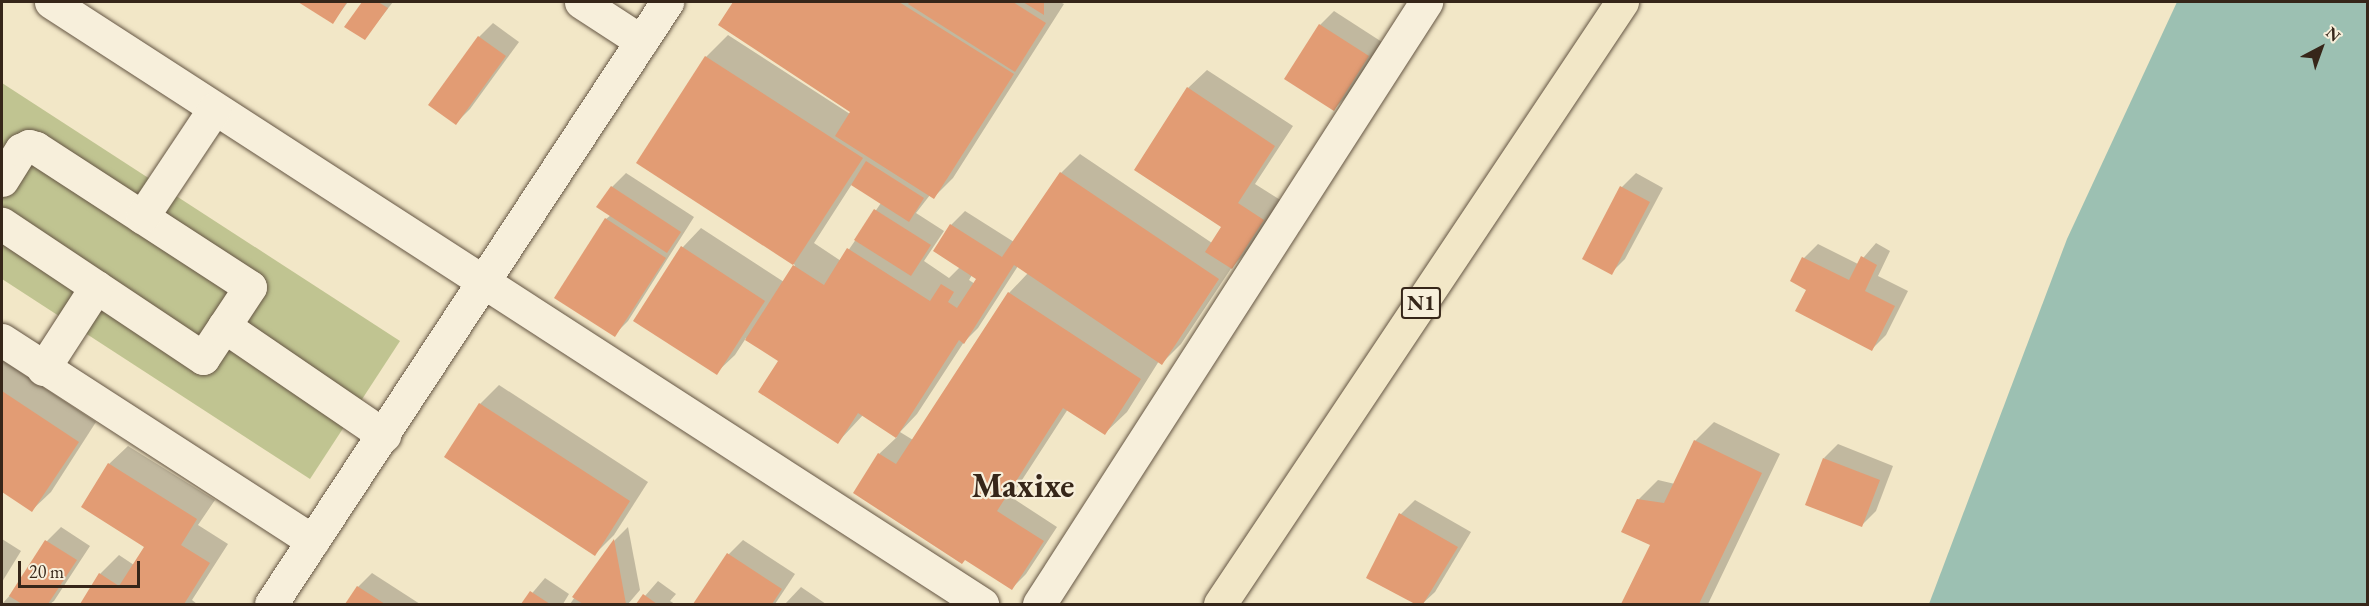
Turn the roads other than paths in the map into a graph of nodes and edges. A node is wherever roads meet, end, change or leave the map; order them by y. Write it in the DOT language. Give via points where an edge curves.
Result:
graph roads {
  1 [pos="51,2"];
  2 [pos="581,2"];
  3 [pos="667,2"];
  4 [pos="1426,2"];
  5 [pos="1622,2"];
  6 [pos="640,41"];
  7 [pos="214,109"];
  8 [pos="3,175"];
  9 [pos="142,217"];
  10 [pos="2,224"];
  11 [pos="483,282"];
  12 [pos="96,287"];
  13 [pos="224,326"];
  14 [pos="2,340"];
  15 [pos="46,364"];
  16 [pos="384,435"];
  17 [pos="313,542"];
  18 [pos="271,604"];
  19 [pos="982,604"];
  20 [pos="1039,604"];
  21 [pos="1220,604"];
  1 -- 7 [label="street"];
  2 -- 6 [label="street"];
  3 -- 6 [label="street"];
  4 -- 20 [label="street"];
  5 -- 21 [label="highway, N1"];
  6 -- 11 [label="street"];
  7 -- 9 [label="street"];
  7 -- 11 [label="street"];
  8 -- 9 [label="street" via="21,150 29,146"];
  9 -- 13 [label="street" via="250,287"];
  10 -- 12 [label="street"];
  11 -- 16 [label="street"];
  11 -- 19 [label="street"];
  12 -- 13 [label="street" via="203,358"];
  12 -- 15 [label="street"];
  13 -- 16 [label="street"];
  14 -- 15 [label="street"];
  15 -- 17 [label="street"];
  16 -- 17 [label="street"];
  17 -- 18 [label="street"];
}
